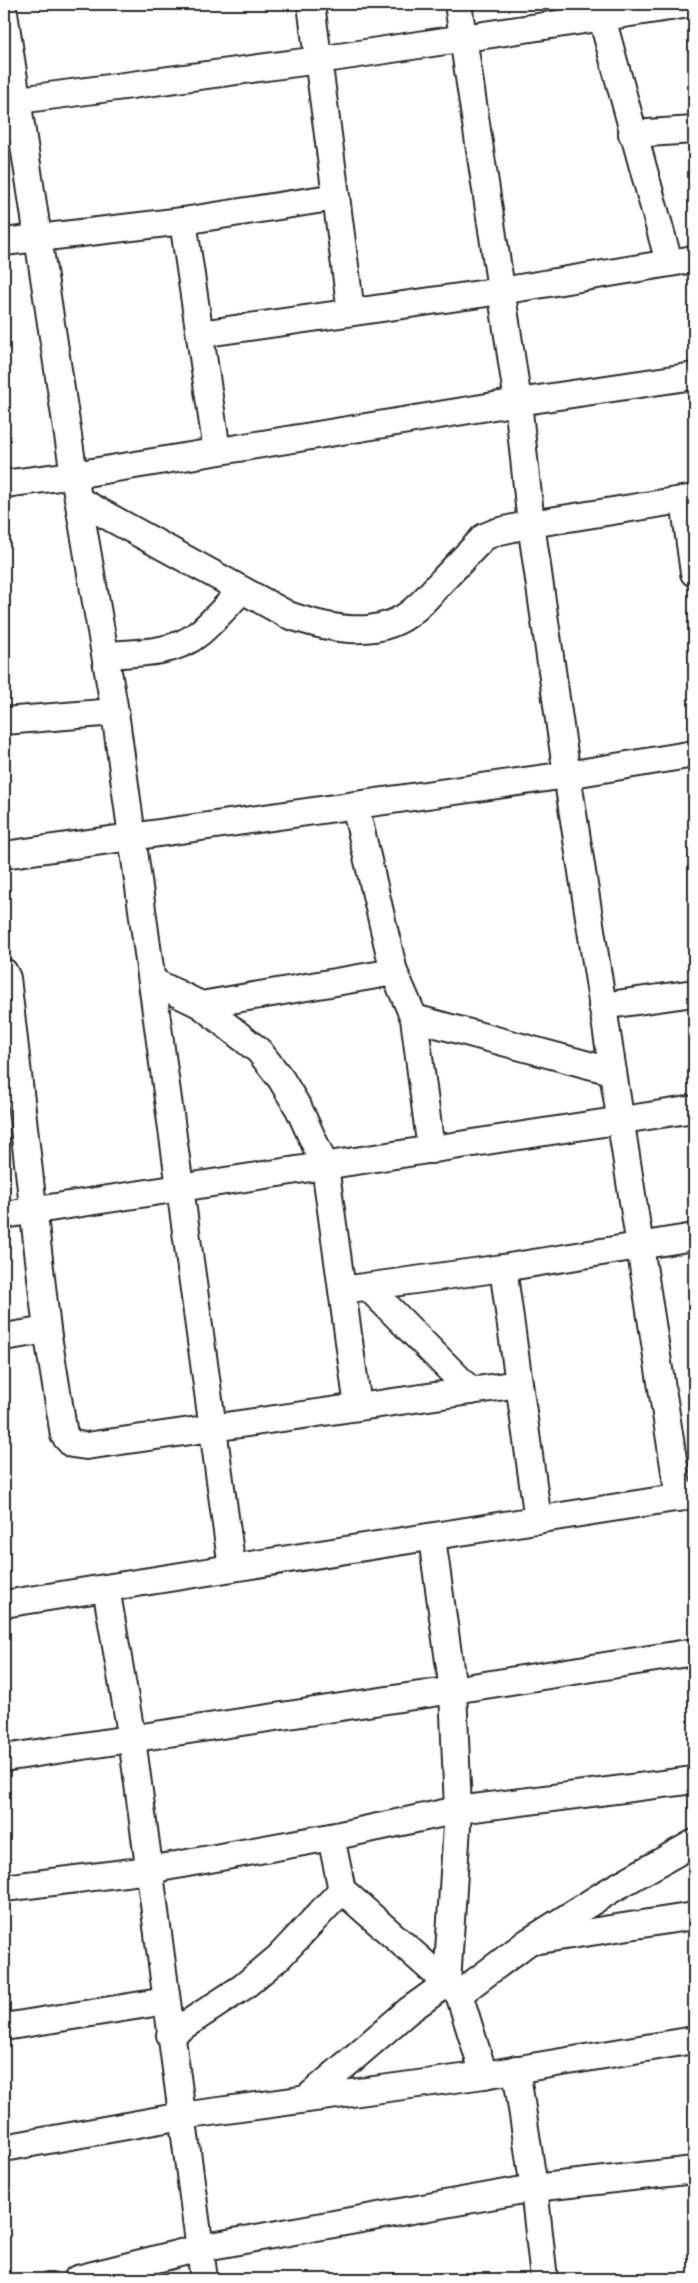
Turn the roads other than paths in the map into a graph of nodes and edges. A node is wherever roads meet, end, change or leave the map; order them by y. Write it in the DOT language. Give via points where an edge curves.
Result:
graph roads {
  1 [pos="311,4"];
  2 [pos="458,4"];
  3 [pos="690,4"];
  4 [pos="4,13"];
  5 [pos="602,18"];
  6 [pos="463,39"];
  7 [pos="319,60"];
  8 [pos="11,101"];
  9 [pos="694,130"];
  10 [pos="632,134"];
  11 [pos="336,197"];
  12 [pos="183,221"];
  13 [pos="39,238"];
  14 [pos="4,242"];
  15 [pos="694,259"];
  16 [pos="669,262"];
  17 [pos="501,291"];
  18 [pos="351,312"];
  19 [pos="200,334"];
  20 [pos="694,376"];
  21 [pos="518,402"];
  22 [pos="217,451"];
  23 [pos="74,475"];
  24 [pos="4,484"];
  25 [pos="689,499"];
  26 [pos="80,501"];
  27 [pos="531,524"];
  28 [pos="694,573"];
  29 [pos="242,590"];
  30 [pos="106,655"];
  31 [pos="115,712"];
  32 [pos="4,721"];
  33 [pos="694,754"];
  34 [pos="566,775"];
  35 [pos="355,805"];
  36 [pos="132,836"];
  37 [pos="4,855"];
  38 [pos="4,972"];
  39 [pos="394,972"];
  40 [pos="152,981"];
  41 [pos="694,993"];
  42 [pos="201,1005"];
  43 [pos="602,1006"];
  44 [pos="414,1018"];
  45 [pos="611,1071"];
  46 [pos="12,1105"];
  47 [pos="694,1109"];
  48 [pos="619,1120"];
  49 [pos="431,1150"];
  50 [pos="325,1166"];
  51 [pos="181,1189"];
  52 [pos="33,1211"];
  53 [pos="4,1215"];
  54 [pos="694,1237"];
  55 [pos="640,1246"];
  56 [pos="503,1268"];
  57 [pos="368,1287"];
  58 [pos="342,1290"];
  59 [pos="47,1330"];
  60 [pos="4,1337"];
  61 [pos="520,1384"];
  62 [pos="471,1391"];
  63 [pos="358,1407"];
  64 [pos="211,1429"];
  65 [pos="687,1496"];
  66 [pos="538,1520"];
  67 [pos="432,1538"];
  68 [pos="232,1568"];
  69 [pos="106,1588"];
  70 [pos="4,1604"];
  71 [pos="694,1652"];
  72 [pos="453,1690"];
  73 [pos="132,1739"];
  74 [pos="4,1758"];
  75 [pos="694,1780"];
  76 [pos="458,1810"];
  77 [pos="331,1837"];
  78 [pos="694,1843"];
  79 [pos="149,1870"];
  80 [pos="4,1888"];
  81 [pos="342,1890"];
  82 [pos="694,1916"];
  83 [pos="528,1942"];
  84 [pos="453,1989"];
  85 [pos="166,2001"];
  86 [pos="4,2027"];
  87 [pos="170,2035"];
  88 [pos="694,2040"];
  89 [pos="516,2069"];
  90 [pos="484,2075"];
  91 [pos="306,2098"];
  92 [pos="182,2116"];
  93 [pos="4,2148"];
  94 [pos="694,2170"];
  95 [pos="534,2188"];
  96 [pos="200,2248"];
  97 [pos="77,2279"];
  98 [pos="204,2279"];
  99 [pos="544,2279"];
  1 -- 7 [label="street"];
  2 -- 6 [label="street"];
  3 -- 5 [label="street"];
  4 -- 8 [label="street"];
  5 -- 6 [label="street"];
  5 -- 10 [label="street"];
  6 -- 7 [label="street"];
  6 -- 17 [label="street"];
  7 -- 8 [label="street"];
  7 -- 11 [label="street"];
  8 -- 13 [label="street"];
  9 -- 10 [label="street"];
  10 -- 16 [label="street"];
  11 -- 12 [label="street"];
  11 -- 18 [label="street"];
  12 -- 13 [label="street"];
  12 -- 19 [label="street"];
  13 -- 14 [label="street"];
  13 -- 23 [label="street"];
  15 -- 16 [label="street"];
  16 -- 17 [label="street"];
  17 -- 18 [label="street"];
  17 -- 21 [label="street"];
  18 -- 19 [label="street"];
  19 -- 22 [label="street"];
  20 -- 21 [label="street"];
  21 -- 22 [label="street"];
  21 -- 27 [label="street"];
  22 -- 23 [label="street"];
  23 -- 24 [label="street"];
  23 -- 26 [label="street"];
  25 -- 27 [label="street"];
  25 -- 28 [label="street"];
  26 -- 29 [label="street"];
  26 -- 30 [label="street"];
  27 -- 29 [label="street" via="484,537 415,610 376,628 350,630 319,626 288,615"];
  27 -- 34 [label="street"];
  29 -- 30 [label="street" via="197,635 181,643 147,653"];
  30 -- 31 [label="street"];
  31 -- 32 [label="street"];
  31 -- 36 [label="street"];
  33 -- 34 [label="street"];
  34 -- 35 [label="street"];
  34 -- 43 [label="street"];
  35 -- 36 [label="street"];
  35 -- 39 [label="street"];
  36 -- 37 [label="street"];
  36 -- 40 [label="street"];
  38 -- 46 [label="street" via="7,978"];
  39 -- 42 [label="street"];
  39 -- 44 [label="street"];
  40 -- 42 [label="street"];
  40 -- 51 [label="street"];
  41 -- 43 [label="street"];
  42 -- 50 [label="street" via="259,1052 281,1079"];
  43 -- 45 [label="street"];
  44 -- 45 [label="street"];
  44 -- 49 [label="street"];
  45 -- 48 [label="street"];
  46 -- 52 [label="street"];
  47 -- 48 [label="street"];
  48 -- 49 [label="street"];
  48 -- 55 [label="street"];
  49 -- 50 [label="street"];
  50 -- 51 [label="street"];
  50 -- 58 [label="street"];
  51 -- 52 [label="street"];
  51 -- 64 [label="street"];
  52 -- 53 [label="street"];
  52 -- 59 [label="street"];
  54 -- 55 [label="street"];
  55 -- 56 [label="street"];
  55 -- 65 [label="street"];
  56 -- 57 [label="street"];
  56 -- 61 [label="street"];
  57 -- 58 [label="street"];
  57 -- 62 [label="street"];
  58 -- 63 [label="street"];
  59 -- 60 [label="street"];
  59 -- 64 [label="street" via="64,1435 72,1444 86,1446"];
  61 -- 62 [label="street"];
  61 -- 66 [label="street"];
  62 -- 63 [label="street"];
  63 -- 64 [label="street"];
  64 -- 68 [label="street"];
  65 -- 66 [label="street"];
  66 -- 67 [label="street"];
  67 -- 68 [label="street"];
  67 -- 72 [label="street"];
  68 -- 69 [label="street"];
  69 -- 70 [label="street"];
  69 -- 73 [label="street"];
  71 -- 72 [label="street"];
  72 -- 73 [label="street"];
  72 -- 76 [label="street"];
  73 -- 74 [label="street"];
  73 -- 79 [label="street"];
  75 -- 76 [label="street"];
  76 -- 77 [label="street"];
  76 -- 84 [label="street"];
  77 -- 79 [label="street"];
  77 -- 81 [label="street"];
  78 -- 83 [label="street"];
  79 -- 80 [label="street"];
  79 -- 85 [label="street"];
  81 -- 84 [label="street"];
  81 -- 87 [label="street" via="278,1957 243,1987"];
  82 -- 83 [label="street"];
  83 -- 84 [label="street"];
  84 -- 90 [label="street"];
  84 -- 91 [label="street" via="408,2011"];
  85 -- 86 [label="street"];
  85 -- 87 [label="street"];
  87 -- 92 [label="street"];
  88 -- 89 [label="street"];
  89 -- 90 [label="street"];
  89 -- 95 [label="street"];
  90 -- 91 [label="street"];
  91 -- 92 [label="street"];
  92 -- 93 [label="street"];
  92 -- 96 [label="street"];
  94 -- 95 [label="street"];
  95 -- 96 [label="street"];
  95 -- 99 [label="street"];
  96 -- 97 [label="street"];
  96 -- 98 [label="street"];
}
